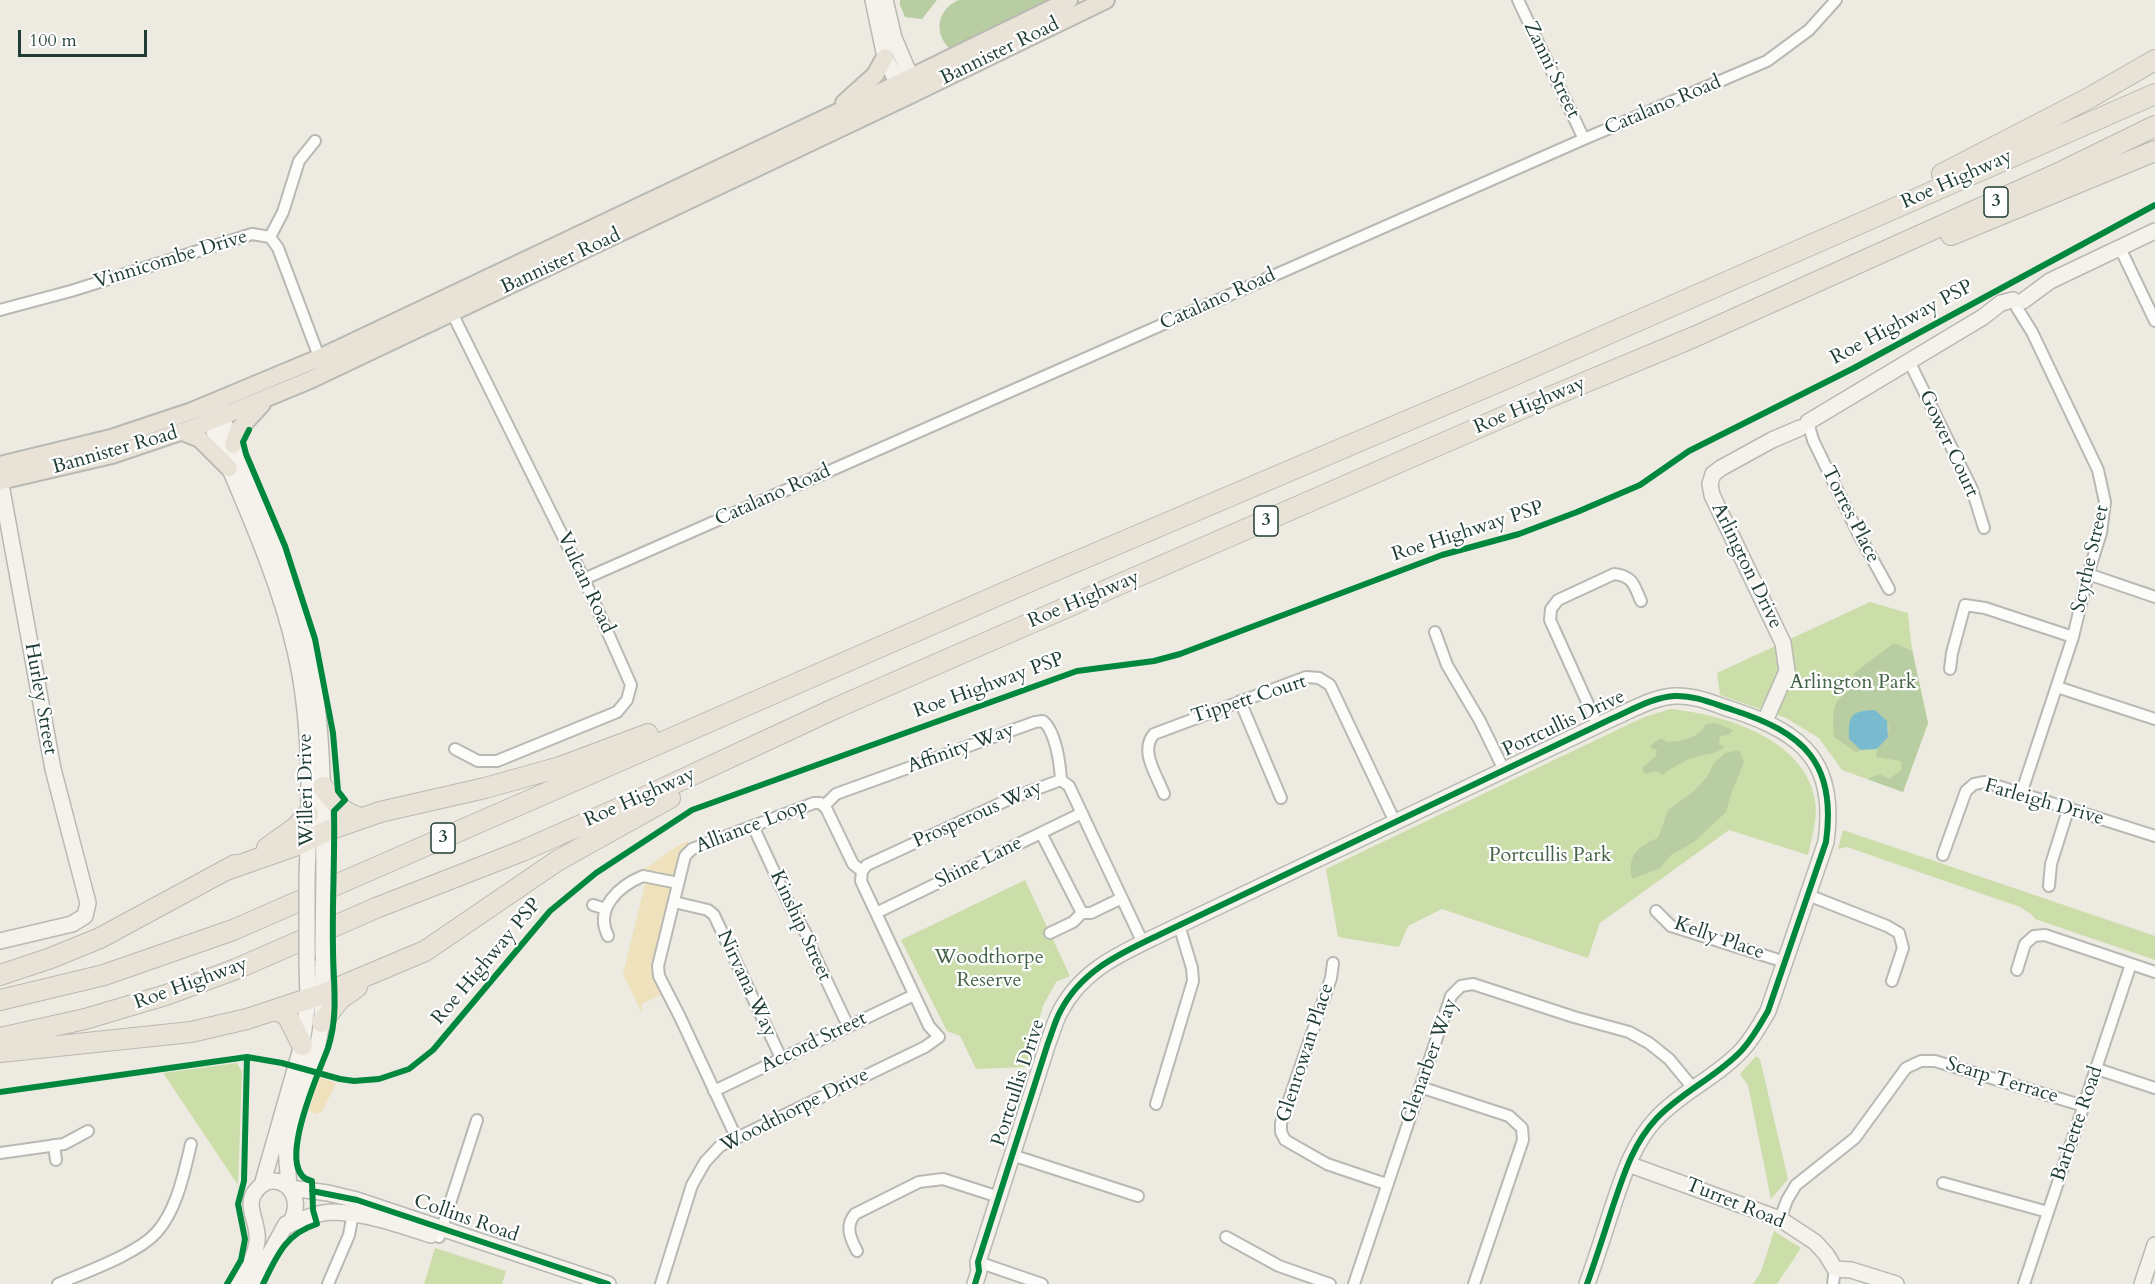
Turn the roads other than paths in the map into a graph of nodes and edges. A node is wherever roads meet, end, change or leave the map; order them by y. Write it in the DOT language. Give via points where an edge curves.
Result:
graph roads {
  1 [pos="873,0"];
  2 [pos="885,0"];
  3 [pos="1069,0"];
  4 [pos="1106,0"];
  5 [pos="1518,0"];
  6 [pos="1836,0"];
  7 [pos="885,57"];
  8 [pos="2155,60"];
  9 [pos="907,88"];
  10 [pos="2155,94"];
  11 [pos="832,114"];
  12 [pos="2155,126"];
  13 [pos="1584,139"];
  14 [pos="315,141"];
  15 [pos="2155,151"];
  16 [pos="1849,227"];
  17 [pos="2155,231"];
  18 [pos="270,237"];
  19 [pos="2120,248"];
  20 [pos="1835,274"];
  21 [pos="2018,303"];
  22 [pos="449,306"];
  23 [pos="0,310"];
  24 [pos="2155,321"];
  25 [pos="1909,361"];
  26 [pos="322,366"];
  27 [pos="266,399"];
  28 [pos="213,412"];
  29 [pos="1805,427"];
  30 [pos="183,432"];
  31 [pos="232,445"];
  32 [pos="0,465"];
  33 [pos="229,468"];
  34 [pos="0,480"];
  35 [pos="1984,528"];
  36 [pos="2088,574"];
  37 [pos="584,579"];
  38 [pos="1889,589"];
  39 [pos="2155,597"];
  40 [pos="1641,601"];
  41 [pos="1434,632"];
  42 [pos="2073,637"];
  43 [pos="876,649"];
  44 [pos="1950,669"];
  45 [pos="2057,687"];
  46 [pos="1240,701"];
  47 [pos="836,708"];
  48 [pos="2155,719"];
  49 [pos="1765,721"];
  50 [pos="1598,726"];
  51 [pos="455,749"];
  52 [pos="1504,770"];
  53 [pos="1060,780"];
  54 [pos="323,787"];
  55 [pos="1164,794"];
  56 [pos="2021,794"];
  57 [pos="1281,798"];
  58 [pos="824,806"];
  59 [pos="2069,807"];
  60 [pos="1082,813"];
  61 [pos="308,814"];
  62 [pos="361,818"];
  63 [pos="1395,822"];
  64 [pos="753,826"];
  65 [pos="1041,833"];
  66 [pos="316,836"];
  67 [pos="2155,836"];
  68 [pos="1943,855"];
  69 [pos="226,870"];
  70 [pos="862,871"];
  71 [pos="678,883"];
  72 [pos="2049,886"];
  73 [pos="1808,896"];
  74 [pos="1122,898"];
  75 [pos="674,902"];
  76 [pos="593,905"];
  77 [pos="606,909"];
  78 [pos="1656,911"];
  79 [pos="876,913"];
  80 [pos="1082,913"];
  81 [pos="1179,926"];
  82 [pos="1050,933"];
  83 [pos="608,936"];
  84 [pos="0,940"];
  85 [pos="1143,943"];
  86 [pos="1785,962"];
  87 [pos="1333,963"];
  88 [pos="2131,964"];
  89 [pos="2017,970"];
  90 [pos="2155,972"];
  91 [pos="376,973"];
  92 [pos="0,975"];
  93 [pos="1892,981"];
  94 [pos="914,995"];
  95 [pos="315,996"];
  96 [pos="0,1000"];
  97 [pos="275,1010"];
  98 [pos="322,1022"];
  99 [pos="848,1026"];
  100 [pos="939,1037"];
  101 [pos="0,1038"];
  102 [pos="302,1045"];
  103 [pos="0,1052"];
  104 [pos="781,1058"];
  105 [pos="2097,1068"];
  106 [pos="1420,1087"];
  107 [pos="1693,1088"];
  108 [pos="2155,1088"];
  109 [pos="714,1091"];
  110 [pos="1156,1104"];
  111 [pos="2084,1106"];
  112 [pos="477,1120"];
  113 [pos="88,1131"];
  114 [pos="736,1137"];
  115 [pos="191,1144"];
  116 [pos="54,1146"];
  117 [pos="0,1154"];
  118 [pos="1012,1155"];
  119 [pos="56,1160"];
  120 [pos="1628,1164"];
  121 [pos="1943,1183"];
  122 [pos="1386,1184"];
  123 [pos="262,1185"];
  124 [pos="290,1188"];
  125 [pos="1138,1196"];
  126 [pos="999,1197"];
  127 [pos="355,1207"];
  128 [pos="2048,1212"];
  129 [pos="255,1217"];
  130 [pos="1780,1220"];
  131 [pos="287,1224"];
  132 [pos="440,1233"];
  133 [pos="1226,1237"];
  134 [pos="2155,1245"];
  135 [pos="857,1251"];
  136 [pos="978,1262"];
  137 [pos="1834,1277"];
  138 [pos="58,1284"];
  139 [pos="238,1284"];
  140 [pos="253,1284"];
  141 [pos="328,1284"];
  142 [pos="580,1284"];
  143 [pos="608,1284"];
  144 [pos="660,1284"];
  145 [pos="968,1284"];
  146 [pos="975,1284"];
  147 [pos="1042,1284"];
  148 [pos="1330,1284"];
  149 [pos="1354,1284"];
  150 [pos="1474,1284"];
  151 [pos="1587,1284"];
  152 [pos="1896,1284"];
  153 [pos="2024,1284"];
  154 [pos="2142,1284"];
  1 -- 7 [label="street"];
  2 -- 9 [label="street"];
  3 -- 9 [label="main road, Bannister Road"];
  4 -- 9 [label="main road, Bannister Road"];
  5 -- 13 [label="street, Zanni Street"];
  6 -- 13 [label="street, Catalano Road" via="1809,30 1767,61"];
  7 -- 9 [label="street"];
  7 -- 11 [label="main road" via="875,75"];
  8 -- 16 [label="highway"];
  9 -- 11 [label="main road, Bannister Road"];
  9 -- 22 [label="main road, Bannister Road"];
  10 -- 16 [label="highway, Roe Highway / 3"];
  11 -- 22 [label="main road, Bannister Road"];
  12 -- 20 [label="highway, Roe Highway / 3"];
  13 -- 37 [label="street, Catalano Road"];
  14 -- 18 [label="street" via="299,161 283,213"];
  15 -- 20 [label="highway" via="1967,229"];
  16 -- 43 [label="highway, Roe Highway / 3"];
  17 -- 19 [label="street, Arlington Drive"];
  18 -- 23 [label="street, Vinnicombe Drive" via="252,234"];
  18 -- 26 [label="street, Vinnicombe Drive" via="278,248"];
  19 -- 21 [label="street, Arlington Drive" via="2024,291"];
  19 -- 24 [label="street"];
  20 -- 47 [label="highway, Roe Highway / 3"];
  21 -- 25 [label="street, Arlington Drive" via="1983,317"];
  21 -- 36 [label="street, Scythe Street" via="2103,484 2106,502"];
  22 -- 26 [label="main road, Bannister Road"];
  22 -- 37 [label="street, Vulcan Road"];
  25 -- 29 [label="street, Arlington Drive" via="1826,410"];
  25 -- 35 [label="street, Gower Court" via="1972,489"];
  26 -- 27 [label="main road, Bannister Road"];
  26 -- 28 [label="main road, Bannister Road"];
  27 -- 28 [label="main road, Bannister Road"];
  27 -- 31 [label="main road" via="238,430"];
  28 -- 30 [label="main road, Bannister Road"];
  28 -- 31 [label="street, Willeri Drive"];
  28 -- 32 [label="main road, Bannister Road"];
  28 -- 33 [label="street, Willeri Drive"];
  29 -- 38 [label="street, Torres Place"];
  29 -- 49 [label="street, Arlington Drive" via="1721,468 1713,474 1710,484 1783,643 1787,671"];
  30 -- 33 [label="main road" via="200,439"];
  30 -- 34 [label="main road, Bannister Road" via="112,455"];
  31 -- 54 [label="street, Willeri Drive" via="271,534 308,647 322,745"];
  33 -- 61 [label="street, Willeri Drive" via="281,599 295,649 305,714"];
  34 -- 84 [label="street, Hurley Street" via="53,769 88,903 85,916 72,924"];
  36 -- 39 [label="street"];
  36 -- 42 [label="street, Scythe Street"];
  37 -- 51 [label="street, Vulcan Road" via="631,685 627,700 617,712 497,761 478,761"];
  40 -- 50 [label="street" via="1632,581 1614,574 1558,600 1551,609 1550,620"];
  41 -- 52 [label="street" via="1447,666"];
  42 -- 44 [label="street" via="1965,605"];
  42 -- 45 [label="street, Scythe Street"];
  43 -- 62 [label="highway" via="561,767"];
  43 -- 96 [label="highway, Roe Highway / 3" via="233,930 104,975"];
  45 -- 48 [label="street"];
  45 -- 56 [label="street, Scythe Street"];
  46 -- 55 [label="street, Tippett Court" via="1154,734 1147,751"];
  46 -- 57 [label="street"];
  46 -- 63 [label="street, Tippett Court" via="1306,677 1319,678 1329,685"];
  47 -- 91 [label="highway" via="769,750 686,789 557,861 425,951"];
  47 -- 101 [label="highway, Roe Highway / 3" via="522,851 236,969 85,1019"];
  49 -- 50 [label="street, Portcullis Drive" via="1696,698 1676,696 1653,700"];
  49 -- 73 [label="street, Portcullis Drive" via="1788,733 1810,754 1827,795 1826,842"];
  50 -- 52 [label="street, Portcullis Drive"];
  52 -- 63 [label="street, Portcullis Drive"];
  53 -- 58 [label="street, Affinity Way" via="1054,737 1043,721 836,794"];
  53 -- 60 [label="street, Prosperous Way" via="1069,786"];
  53 -- 70 [label="street, Prosperous Way" via="1012,798 867,865"];
  54 -- 62 [label="highway" via="338,807"];
  54 -- 66 [label="street, Willeri Drive"];
  56 -- 59 [label="street, Farleigh Drive"];
  56 -- 68 [label="street, Farleigh Drive" via="1984,782 1974,784 1966,791"];
  58 -- 64 [label="street, Alliance Loop" via="814,803"];
  58 -- 70 [label="street, Alliance Loop" via="853,864"];
  59 -- 67 [label="street, Farleigh Drive"];
  59 -- 72 [label="street" via="2051,864"];
  60 -- 65 [label="street, Shine Lane"];
  60 -- 74 [label="street, Prosperous Way"];
  61 -- 66 [label="street, Willeri Drive"];
  61 -- 69 [label="highway" via="275,844"];
  62 -- 66 [label="highway"];
  63 -- 81 [label="street, Portcullis Drive"];
  64 -- 71 [label="street, Alliance Loop" via="687,852"];
  64 -- 99 [label="street, Kinship Street"];
  65 -- 79 [label="street, Shine Lane"];
  65 -- 80 [label="street"];
  66 -- 69 [label="highway"];
  66 -- 95 [label="street, Willeri Drive, bridge" via="324,870 323,954"];
  66 -- 95 [label="street, Willeri Drive, bridge" via="307,877 307,961"];
  69 -- 92 [label="highway" via="100,938"];
  70 -- 79 [label="street, Alliance Loop" via="861,880"];
  71 -- 75 [label="street, Alliance Loop"];
  71 -- 77 [label="street" via="643,876 616,892"];
  73 -- 86 [label="street, Portcullis Drive"];
  73 -- 93 [label="street" via="1899,933 1903,948"];
  74 -- 80 [label="street" via="1091,913"];
  74 -- 85 [label="street, Prosperous Way"];
  75 -- 104 [label="street, Nirvana Way" via="714,915"];
  75 -- 109 [label="street, Alliance Loop" via="659,976"];
  76 -- 77 [label="street"];
  77 -- 83 [label="street" via="604,929"];
  78 -- 86 [label="street, Kelly Place" via="1671,926"];
  79 -- 94 [label="street, Alliance Loop"];
  80 -- 82 [label="street"];
  81 -- 85 [label="street, Portcullis Drive"];
  81 -- 110 [label="street" via="1193,981"];
  85 -- 118 [label="street, Portcullis Drive" via="1106,961 1083,980 1059,1012"];
  86 -- 107 [label="street, Portcullis Drive" via="1768,1011 1755,1034 1737,1054"];
  87 -- 122 [label="street, Glenrowan Place" via="1281,1132 1285,1140 1327,1164"];
  88 -- 89 [label="street" via="2045,935 2034,936 2025,944"];
  88 -- 90 [label="street"];
  88 -- 105 [label="street, Barbette Road"];
  91 -- 95 [label="highway"];
  91 -- 98 [label="highway" via="340,999"];
  94 -- 99 [label="street, Accord Street"];
  94 -- 100 [label="street, Alliance Loop"];
  95 -- 97 [label="highway"];
  95 -- 98 [label="street, Willeri Drive"];
  95 -- 102 [label="street, Willeri Drive"];
  97 -- 102 [label="highway" via="287,1015"];
  97 -- 103 [label="highway" via="191,1032"];
  98 -- 124 [label="street, Willeri Drive" via="318,1049 286,1147"];
  99 -- 104 [label="street, Accord Street"];
  100 -- 114 [label="street, Woodthorpe Drive"];
  102 -- 123 [label="street, Willeri Drive"];
  104 -- 109 [label="street, Accord Street"];
  105 -- 108 [label="street"];
  105 -- 111 [label="street, Barbette Road"];
  106 -- 107 [label="street, Glenarber Way" via="1451,996 1461,986 1473,984 1629,1032 1669,1059"];
  106 -- 122 [label="street, Glenarber Way"];
  106 -- 150 [label="street" via="1509,1116 1522,1128 1523,1140"];
  107 -- 120 [label="street, Portcullis Drive" via="1657,1118"];
  109 -- 114 [label="street, Alliance Loop"];
  111 -- 128 [label="street, Barbette Road"];
  111 -- 130 [label="street, Scarp Terrace" via="1935,1061 1921,1061 1906,1068 1855,1138 1796,1185"];
  112 -- 132 [label="street"];
  113 -- 116 [label="street"];
  114 -- 144 [label="street, Woodthorpe Drive" via="720,1146 692,1185"];
  115 -- 138 [label="street" via="172,1206 155,1234 140,1246"];
  116 -- 117 [label="street"];
  116 -- 119 [label="street"];
  118 -- 125 [label="street"];
  118 -- 126 [label="street, Portcullis Drive"];
  120 -- 130 [label="street, Turret Road"];
  120 -- 151 [label="street, Portcullis Drive"];
  121 -- 128 [label="street"];
  122 -- 149 [label="street, Glenarber Way"];
  123 -- 124 [label="street" via="277,1182"];
  123 -- 129 [label="street, Willeri Drive" via="252,1198"];
  124 -- 127 [label="street, Collins Road" via="328,1193"];
  124 -- 131 [label="street, Willeri Drive" via="296,1206 295,1215"];
  126 -- 135 [label="street" via="943,1179 919,1182 855,1214 849,1232"];
  126 -- 136 [label="street, Portcullis Drive"];
  127 -- 131 [label="street, Collins Road"];
  127 -- 132 [label="street, Collins Road"];
  127 -- 141 [label="street" via="349,1235"];
  128 -- 153 [label="street, Barbette Road"];
  129 -- 131 [label="street" via="271,1227"];
  129 -- 139 [label="street, Willeri Drive" via="256,1249"];
  130 -- 137 [label="street, Turret Road" via="1815,1242 1826,1254"];
  131 -- 140 [label="street, Willeri Drive"];
  132 -- 142 [label="street, Collins Road"];
  132 -- 143 [label="street, Collins Road"];
  133 -- 148 [label="street" via="1279,1266"];
  134 -- 154 [label="street"];
  136 -- 145 [label="street, Portcullis Drive"];
  136 -- 146 [label="street, Portcullis Drive"];
  136 -- 147 [label="street"];
  137 -- 152 [label="street, Turret Road" via="1851,1270"];
}
